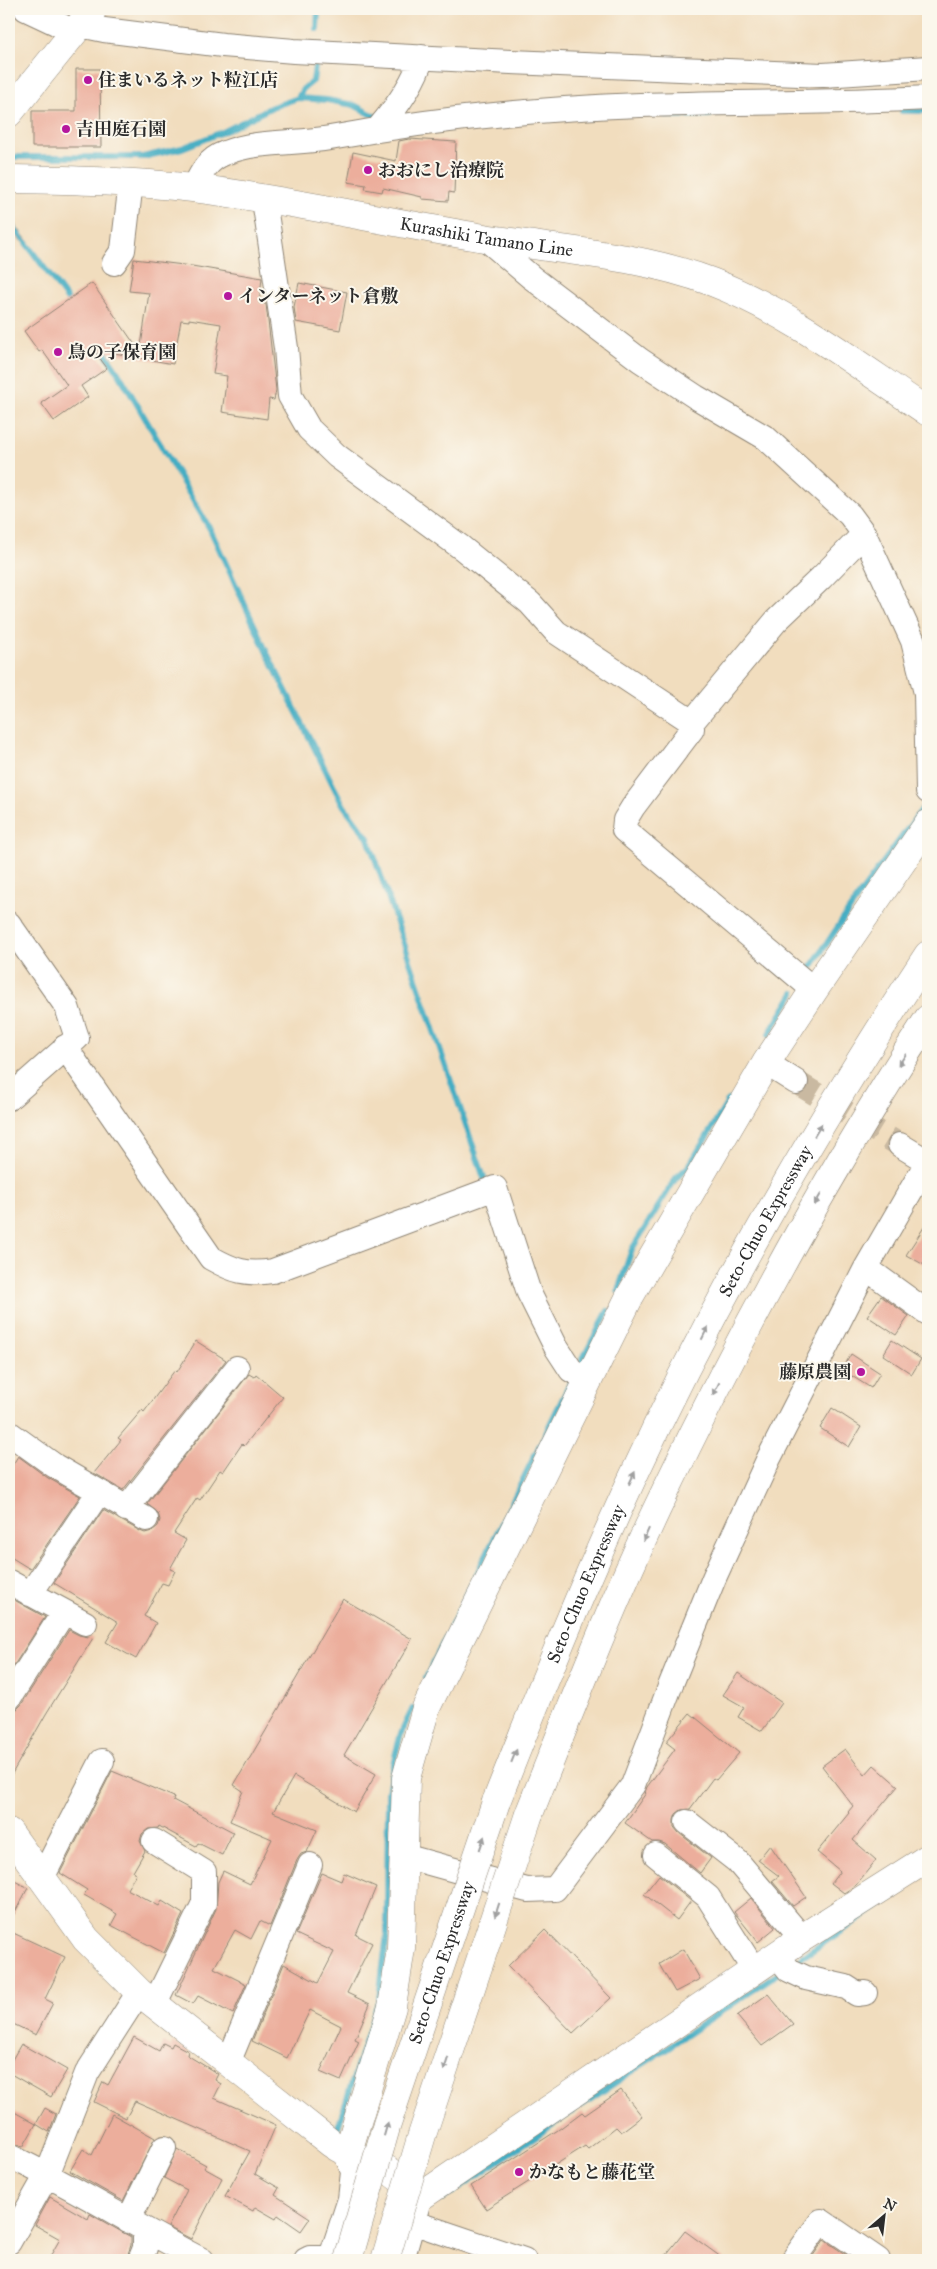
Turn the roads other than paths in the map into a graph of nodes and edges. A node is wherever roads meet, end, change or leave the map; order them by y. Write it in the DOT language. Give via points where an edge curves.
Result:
graph roads {
  1 [pos="26,9"];
  2 [pos="85,19"];
  3 [pos="422,57"];
  4 [pos="928,68"];
  5 [pos="928,98"];
  6 [pos="9,114"];
  7 [pos="389,124"];
  8 [pos="9,179"];
  9 [pos="131,182"];
  10 [pos="194,188"];
  11 [pos="264,200"];
  12 [pos="485,238"];
  13 [pos="114,263"];
  14 [pos="928,412"];
  15 [pos="864,534"];
  16 [pos="920,636"];
  17 [pos="692,722"];
  18 [pos="928,791"];
  19 [pos="928,824"];
  20 [pos="9,924"];
  21 [pos="928,955"];
  22 [pos="814,990"];
  23 [pos="928,1019"];
  24 [pos="65,1047"];
  25 [pos="766,1063"];
  26 [pos="796,1082"];
  27 [pos="9,1098"];
  28 [pos="900,1145"];
  29 [pos="928,1162"];
  30 [pos="866,1268"];
  31 [pos="928,1314"];
  32 [pos="237,1368"];
  33 [pos="579,1375"];
  34 [pos="11,1440"];
  35 [pos="98,1492"];
  36 [pos="9,1582"];
  37 [pos="30,1594"];
  38 [pos="64,1612"];
  39 [pos="85,1623"];
  40 [pos="9,1698"];
  41 [pos="102,1761"];
  42 [pos="687,1822"];
  43 [pos="9,1832"];
  44 [pos="154,1841"];
  45 [pos="656,1855"];
  46 [pos="404,1856"];
  47 [pos="928,1858"];
  48 [pos="310,1865"];
  49 [pos="42,1878"];
  50 [pos="802,1938"];
  51 [pos="783,1963"];
  52 [pos="754,1970"];
  53 [pos="864,1993"];
  54 [pos="146,1999"];
  55 [pos="228,2063"];
  56 [pos="164,2148"];
  57 [pos="347,2155"];
  58 [pos="9,2156"];
  59 [pos="47,2175"];
  60 [pos="420,2196"];
  61 [pos="412,2222"];
  62 [pos="136,2226"];
  63 [pos="9,2242"];
  64 [pos="337,2259"];
  65 [pos="140,2260"];
  66 [pos="202,2260"];
  67 [pos="306,2260"];
  68 [pos="385,2260"];
  69 [pos="402,2260"];
  70 [pos="524,2260"];
  71 [pos="793,2260"];
  72 [pos="878,2260"];
  1 -- 2 [label="street"];
  2 -- 3 [label="street" via="104,30 223,44"];
  2 -- 6 [label="main road"];
  3 -- 4 [label="street" via="823,75"];
  3 -- 7 [label="street" via="417,73"];
  5 -- 7 [label="street" via="640,105"];
  7 -- 10 [label="street" via="325,139 225,152 201,171"];
  8 -- 9 [label="main road, Kurashiki Tamano Line"];
  9 -- 10 [label="main road, Kurashiki Tamano Line"];
  9 -- 13 [label="street" via="123,250"];
  10 -- 11 [label="main road, Kurashiki Tamano Line"];
  11 -- 12 [label="main road, Kurashiki Tamano Line"];
  11 -- 17 [label="street" via="290,396 309,429 337,456 462,548 530,603 556,632"];
  12 -- 14 [label="main road, Kurashiki Tamano Line" via="631,260 713,282 803,329"];
  12 -- 15 [label="street" via="640,360 766,438 850,514"];
  15 -- 16 [label="street"];
  15 -- 17 [label="street" via="776,620"];
  16 -- 18 [label="street" via="926,693"];
  17 -- 22 [label="street" via="692,729 633,807 625,820 624,830"];
  19 -- 22 [label="main road"];
  20 -- 24 [label="street" via="67,1007 77,1038"];
  64 -- 21 [label="main road, Seto-Chuo Expressway, one-way, bridge" via="388,2124 496,1802 580,1595 632,1478 711,1321 788,1181"];
  22 -- 25 [label="main road"];
  23 -- 68 [label="main road, Seto-Chuo Expressway, one-way, bridge" via="818,1199 741,1338 664,1494 603,1631 529,1814 422,2135"];
  24 -- 27 [label="street"];
  24 -- 33 [label="street" via="211,1258 231,1270 255,1274 273,1271 495,1188 529,1294 556,1347"];
  25 -- 26 [label="street"];
  25 -- 33 [label="main road" via="630,1296"];
  28 -- 29 [label="street"];
  29 -- 30 [label="street"];
  30 -- 31 [label="street"];
  30 -- 46 [label="street" via="769,1458 714,1578 633,1785 555,1889 527,1890"];
  32 -- 35 [label="street" via="136,1514"];
  33 -- 46 [label="main road" via="426,1708 406,1778"];
  34 -- 35 [label="street"];
  35 -- 37 [label="street"];
  36 -- 37 [label="street"];
  37 -- 38 [label="street"];
  38 -- 39 [label="street"];
  38 -- 40 [label="street"];
  41 -- 49 [label="street"];
  42 -- 50 [label="street" via="737,1861"];
  43 -- 49 [label="main road"];
  44 -- 54 [label="street" via="204,1872 204,1903"];
  45 -- 52 [label="street" via="708,1897"];
  46 -- 57 [label="main road" via="401,1948 392,2006"];
  47 -- 50 [label="main road"];
  48 -- 55 [label="street"];
  49 -- 54 [label="main road" via="86,1938"];
  50 -- 51 [label="main road"];
  51 -- 52 [label="main road"];
  51 -- 53 [label="street" via="806,1978 846,1987 857,1994"];
  52 -- 60 [label="main road"];
  54 -- 55 [label="main road"];
  54 -- 59 [label="street" via="126,2014 87,2073"];
  55 -- 57 [label="main road"];
  56 -- 62 [label="street"];
  57 -- 60 [label="main road" via="384,2168"];
  57 -- 64 [label="street" via="353,2172"];
  58 -- 59 [label="street"];
  59 -- 62 [label="street"];
  59 -- 63 [label="street"];
  60 -- 61 [label="street"];
  61 -- 69 [label="street"];
  61 -- 70 [label="street"];
  62 -- 65 [label="street" via="145,2248"];
  62 -- 66 [label="street"];
  64 -- 67 [label="street"];
  71 -- 72 [label="street" via="821,2221"];
}
